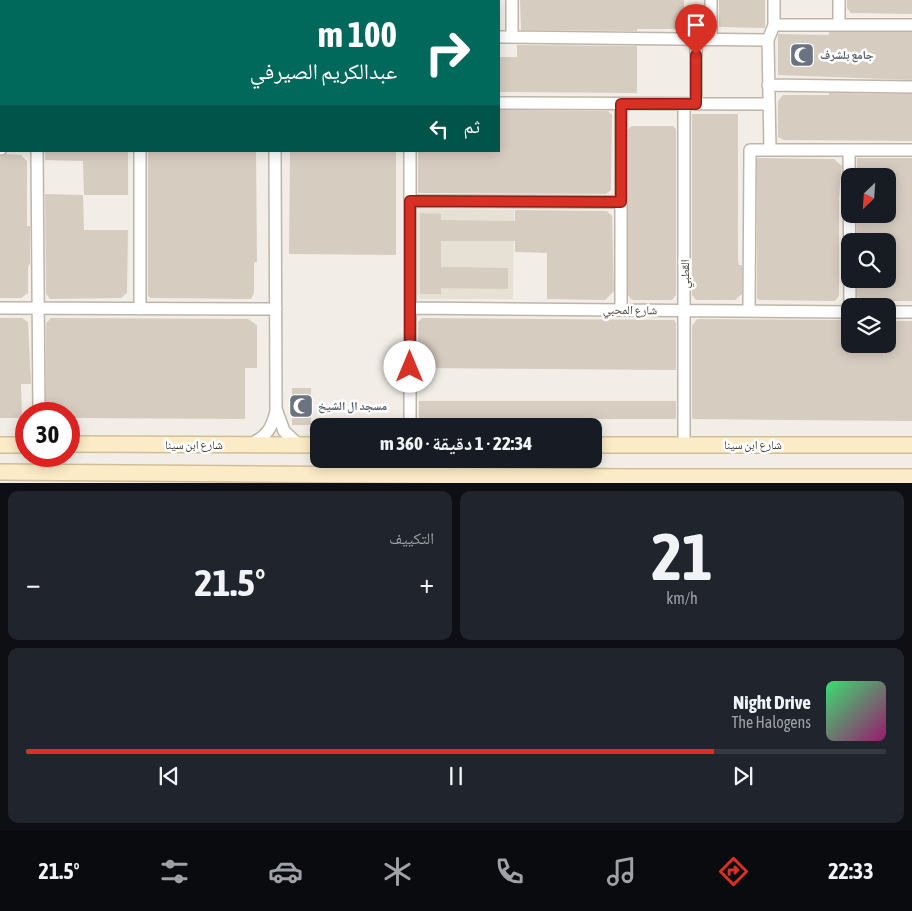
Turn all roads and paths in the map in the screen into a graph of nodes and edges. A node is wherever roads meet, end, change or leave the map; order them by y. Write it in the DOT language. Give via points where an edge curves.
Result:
graph roads {
  1 [pos="512,0"];
  2 [pos="711,0"];
  3 [pos="774,0"];
  4 [pos="839,0"];
  5 [pos="774,25"];
  6 [pos="839,25"];
  7 [pos="912,25"];
  8 [pos="500,37"];
  9 [pos="512,37"];
  10 [pos="696,39"];
  11 [pos="711,39"];
  12 [pos="768,40"];
  13 [pos="768,85"];
  14 [pos="912,87"];
  15 [pos="500,103"];
  16 [pos="621,104"];
  17 [pos="690,104"];
  18 [pos="768,104"];
  19 [pos="770,150"];
  20 [pos="849,150"];
  21 [pos="912,150"];
  22 [pos="37,152"];
  23 [pos="140,152"];
  24 [pos="276,152"];
  25 [pos="410,152"];
  26 [pos="410,201"];
  27 [pos="621,202"];
  28 [pos="850,298"];
  29 [pos="0,308"];
  30 [pos="38,308"];
  31 [pos="410,308"];
  32 [pos="140,309"];
  33 [pos="276,309"];
  34 [pos="621,310"];
  35 [pos="685,311"];
  36 [pos="748,311"];
  37 [pos="841,312"];
  38 [pos="896,312"];
  39 [pos="912,312"];
  40 [pos="39,402"];
  41 [pos="276,409"];
  42 [pos="410,418"];
  43 [pos="80,444"];
  44 [pos="299,444"];
  45 [pos="0,445"];
  46 [pos="15,445"];
  47 [pos="250,445"];
  48 [pos="310,445"];
  49 [pos="602,445"];
  50 [pos="684,445"];
  51 [pos="912,445"];
  52 [pos="0,472"];
  53 [pos="325,475"];
  54 [pos="554,475"];
  55 [pos="418,476"];
  56 [pos="912,477"];
  57 [pos="48,478"];
  58 [pos="625,480"];
  59 [pos="730,480"];
  60 [pos="345,483"];
  61 [pos="403,483"];
  62 [pos="570,483"];
  1 -- 9 [label="street"];
  2 -- 11 [label="street"];
  3 -- 5 [label="street"];
  4 -- 6 [label="street"];
  5 -- 6 [label="street"];
  5 -- 12 [label="street"];
  6 -- 7 [label="street"];
  8 -- 9 [label="street"];
  9 -- 10 [label="street"];
  10 -- 11 [label="street"];
  10 -- 17 [label="street, القطبي"];
  11 -- 12 [label="street"];
  12 -- 13 [label="street"];
  13 -- 14 [label="street"];
  13 -- 18 [label="street"];
  15 -- 16 [label="street"];
  16 -- 17 [label="street"];
  16 -- 27 [label="street"];
  17 -- 18 [label="street"];
  17 -- 35 [label="street, القطبي"];
  18 -- 19 [label="street"];
  19 -- 20 [label="street"];
  19 -- 36 [label="street" via="750,150"];
  20 -- 21 [label="street"];
  20 -- 28 [label="street"];
  22 -- 30 [label="street"];
  23 -- 32 [label="street"];
  24 -- 33 [label="street"];
  25 -- 26 [label="street"];
  26 -- 27 [label="street"];
  26 -- 31 [label="street"];
  27 -- 34 [label="street"];
  29 -- 30 [label="street"];
  30 -- 32 [label="street"];
  30 -- 40 [label="street"];
  31 -- 34 [label="street, شارع المحبي"];
  31 -- 42 [label="street"];
  32 -- 33 [label="street"];
  33 -- 41 [label="street"];
  34 -- 35 [label="street, شارع المحبي"];
  35 -- 36 [label="street, شارع المحبي"];
  35 -- 50 [label="street, القطبي"];
  36 -- 37 [label="street, شارع المحبي"];
  38 -- 39 [label="street"];
  41 -- 44 [label="street" via="284,431"];
  41 -- 47 [label="street" via="269,431"];
  43 -- 47 [label="street, شارع ابن سينا"];
  44 -- 47 [label="street, شارع ابن سينا"];
  44 -- 48 [label="street, شارع ابن سينا"];
  45 -- 46 [label="street"];
  49 -- 50 [label="street, شارع ابن سينا"];
  50 -- 51 [label="street, شارع ابن سينا"];
  52 -- 57 [label="street"];
  53 -- 55 [label="street"];
  53 -- 57 [label="street"];
  53 -- 60 [label="street"];
  54 -- 55 [label="street"];
  54 -- 58 [label="street"];
  54 -- 62 [label="street"];
  55 -- 61 [label="street"];
  56 -- 59 [label="street"];
  58 -- 59 [label="street"];
}
